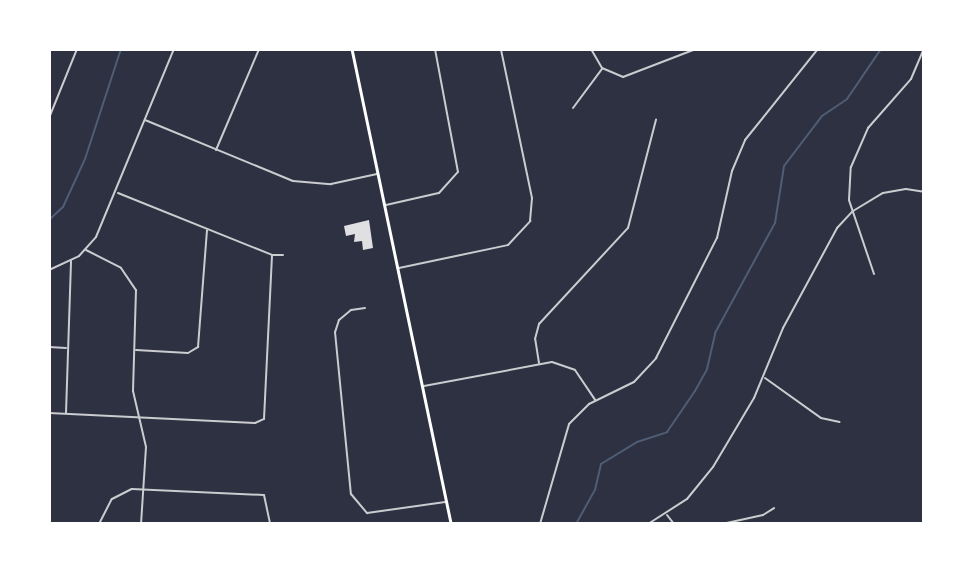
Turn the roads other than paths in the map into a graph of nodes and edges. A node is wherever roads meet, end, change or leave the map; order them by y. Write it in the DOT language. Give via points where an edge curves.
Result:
graph roads {
  1 [pos="77,49"];
  2 [pos="174,49"];
  3 [pos="259,49"];
  4 [pos="352,49"];
  5 [pos="435,49"];
  6 [pos="501,49"];
  7 [pos="590,49"];
  8 [pos="696,49"];
  9 [pos="818,49"];
  10 [pos="924,49"];
  11 [pos="602,68"];
  12 [pos="573,108"];
  13 [pos="49,118"];
  14 [pos="145,120"];
  15 [pos="656,120"];
  16 [pos="216,151"];
  17 [pos="378,174"];
  18 [pos="116,192"];
  19 [pos="924,192"];
  20 [pos="384,205"];
  21 [pos="853,211"];
  22 [pos="207,230"];
  23 [pos="86,250"];
  24 [pos="283,255"];
  25 [pos="272,256"];
  26 [pos="71,261"];
  27 [pos="398,268"];
  28 [pos="49,270"];
  29 [pos="874,274"];
  30 [pos="365,308"];
  31 [pos="49,347"];
  32 [pos="67,348"];
  33 [pos="135,350"];
  34 [pos="539,363"];
  35 [pos="764,377"];
  36 [pos="424,386"];
  37 [pos="596,400"];
  38 [pos="49,413"];
  39 [pos="66,414"];
  40 [pos="139,417"];
  41 [pos="840,422"];
  42 [pos="144,490"];
  43 [pos="446,502"];
  44 [pos="774,508"];
  45 [pos="667,514"];
  46 [pos="99,524"];
  47 [pos="141,524"];
  48 [pos="270,524"];
  49 [pos="451,524"];
  50 [pos="540,524"];
  51 [pos="648,524"];
  52 [pos="674,524"];
  53 [pos="722,524"];
  1 -- 13 [label="street"];
  2 -- 14 [label="street"];
  3 -- 16 [label="street"];
  4 -- 17 [label="main road"];
  5 -- 20 [label="street" via="458,172 439,193"];
  6 -- 27 [label="street" via="532,198 530,221 508,245"];
  7 -- 11 [label="street"];
  8 -- 11 [label="street" via="629,76"];
  9 -- 37 [label="street" via="745,140 732,171 717,238 656,358 634,382"];
  10 -- 21 [label="street" via="911,79 871,122 859,145 848,182"];
  11 -- 12 [label="street"];
  14 -- 16 [label="street"];
  14 -- 18 [label="street"];
  15 -- 34 [label="street" via="628,228 539,324 535,338"];
  16 -- 17 [label="street" via="300,183 331,184"];
  17 -- 20 [label="main road"];
  18 -- 22 [label="street"];
  18 -- 23 [label="street"];
  19 -- 21 [label="street" via="892,190"];
  20 -- 27 [label="main road"];
  21 -- 29 [label="street"];
  21 -- 35 [label="street" via="825,247"];
  22 -- 25 [label="street"];
  22 -- 33 [label="street" via="198,347 188,352"];
  23 -- 26 [label="street"];
  23 -- 33 [label="street" via="121,268 133,281"];
  24 -- 25 [label="street"];
  25 -- 40 [label="street" via="266,416 254,423"];
  26 -- 28 [label="street"];
  26 -- 32 [label="street"];
  27 -- 36 [label="main road"];
  30 -- 43 [label="street" via="351,310 339,320 335,332 351,494 367,513"];
  31 -- 32 [label="street"];
  32 -- 39 [label="street"];
  33 -- 40 [label="street" via="133,391"];
  34 -- 36 [label="street"];
  34 -- 37 [label="street" via="558,363 575,370"];
  35 -- 41 [label="street" via="821,418"];
  35 -- 45 [label="street" via="705,479"];
  36 -- 43 [label="main road"];
  37 -- 50 [label="street" via="574,417 563,436"];
  38 -- 39 [label="street"];
  39 -- 40 [label="street"];
  40 -- 42 [label="street" via="145,440"];
  42 -- 46 [label="street" via="115,495"];
  42 -- 47 [label="street"];
  42 -- 48 [label="street" via="264,495"];
  43 -- 49 [label="main road"];
  44 -- 53 [label="street"];
  45 -- 51 [label="street"];
  45 -- 52 [label="street"];
}
